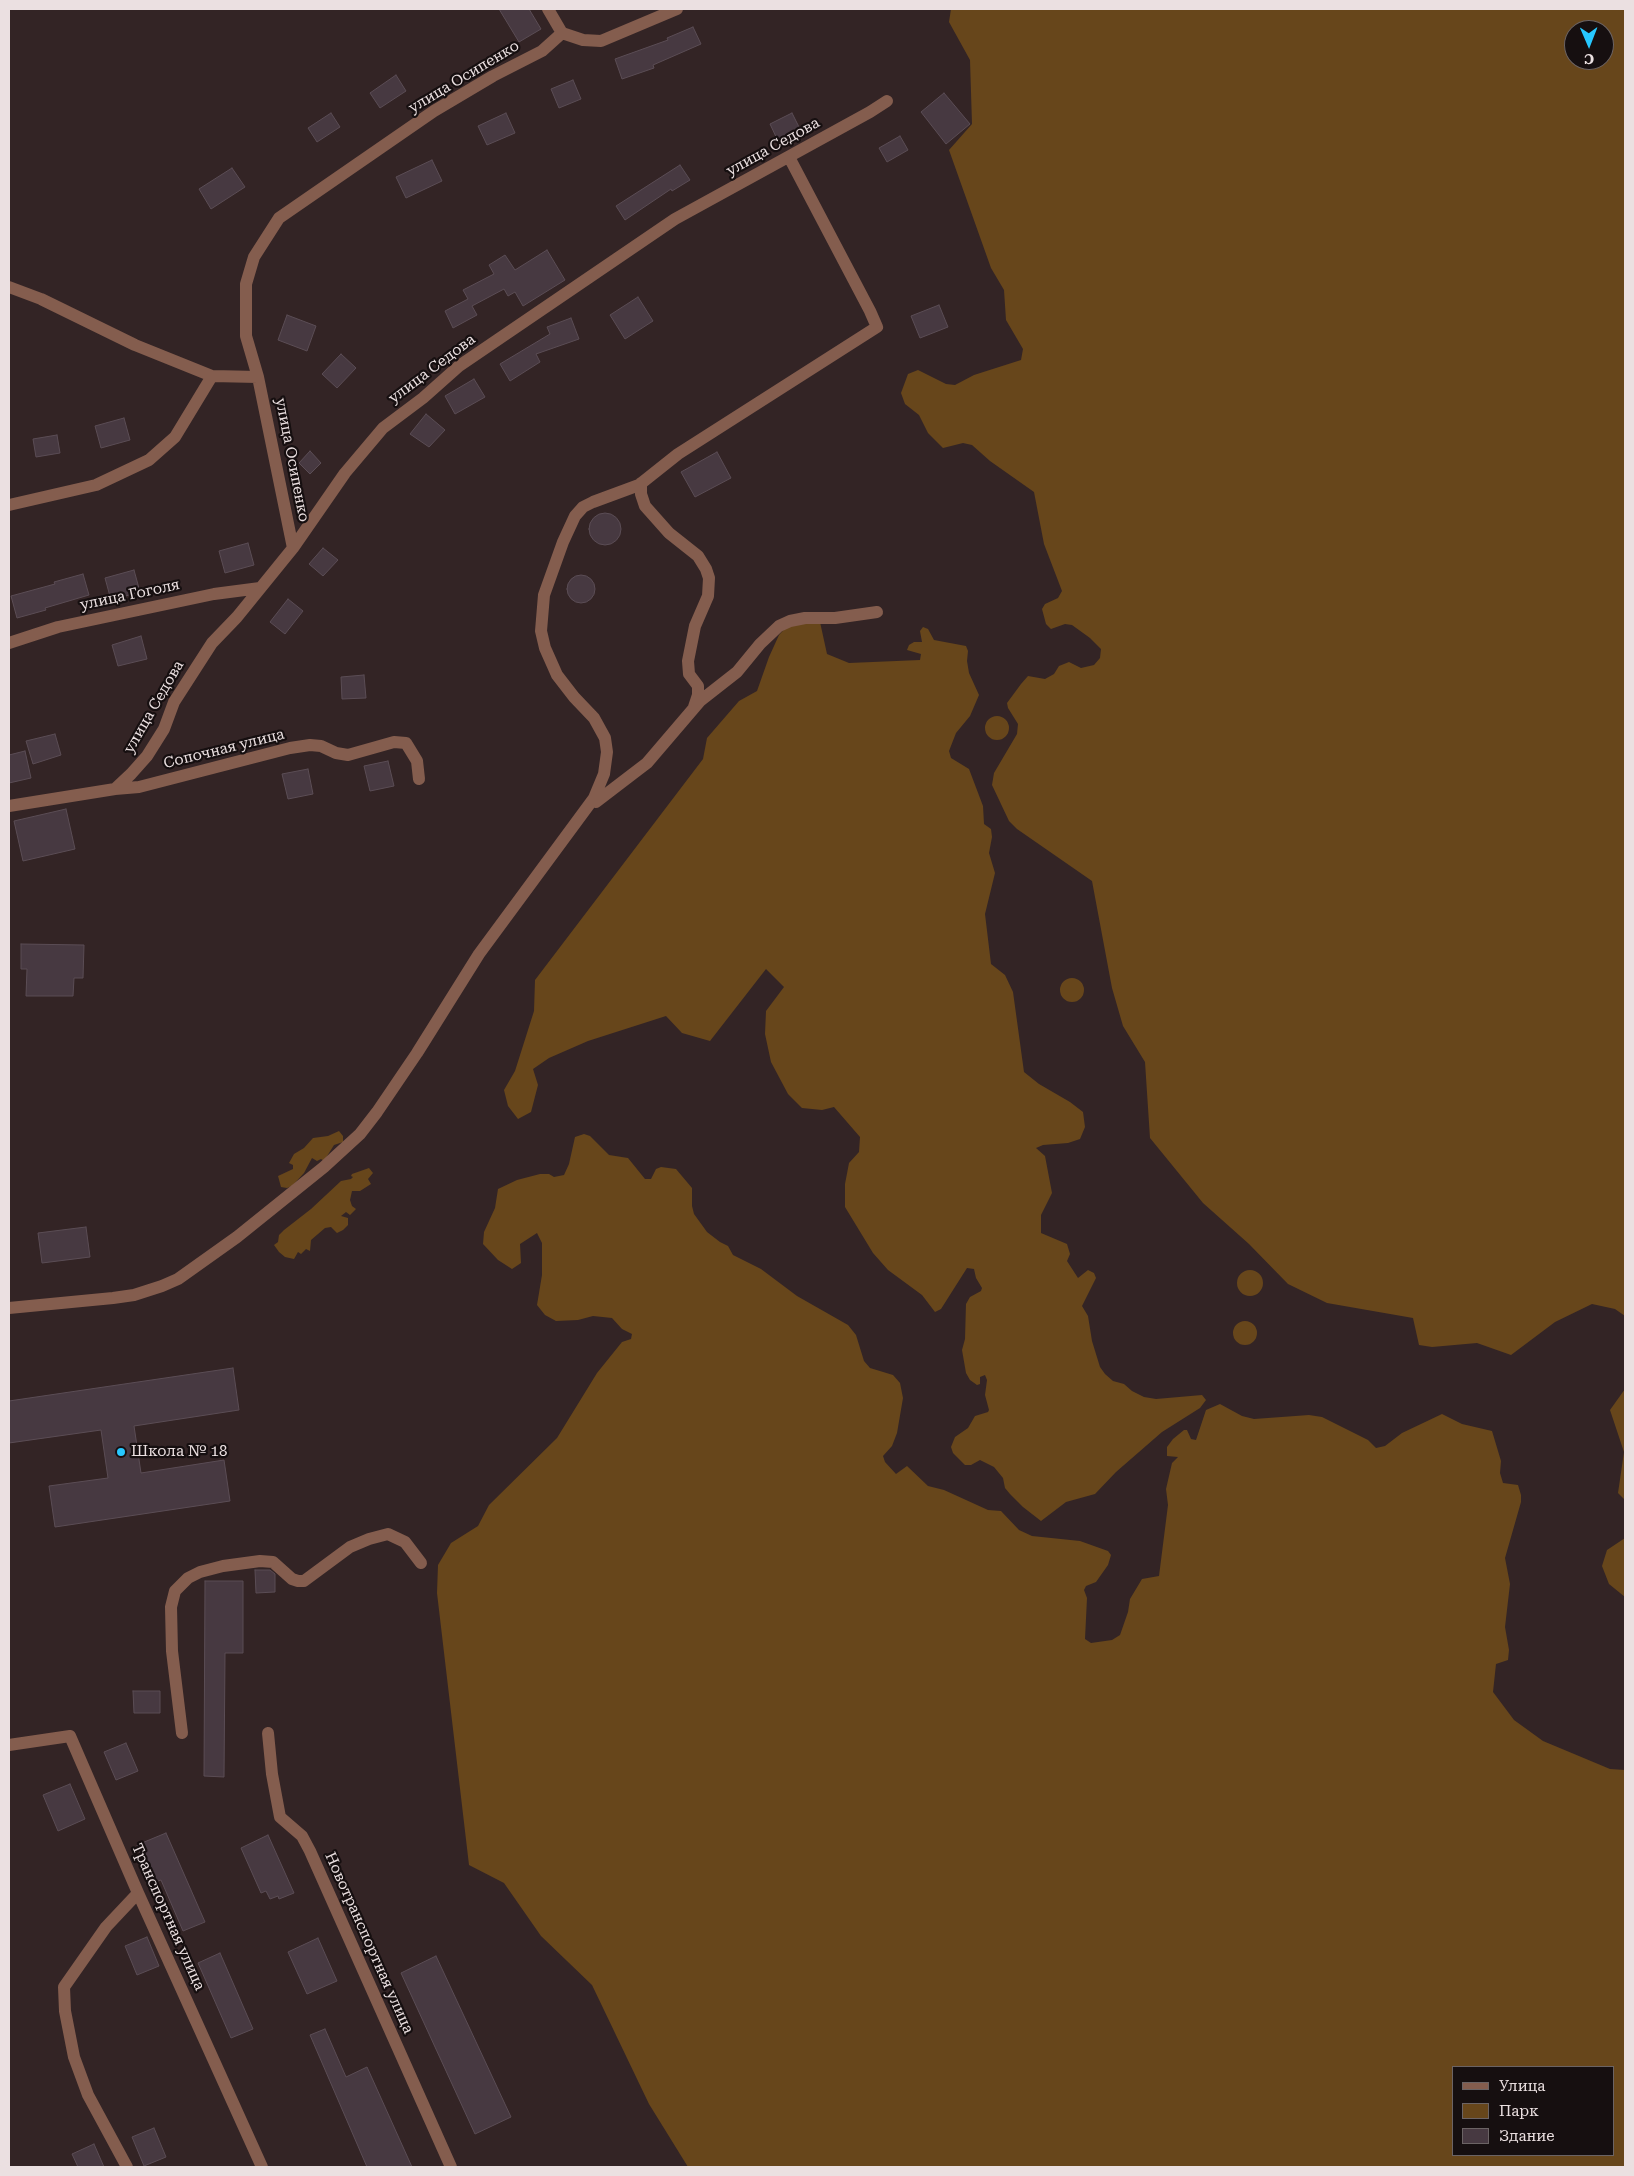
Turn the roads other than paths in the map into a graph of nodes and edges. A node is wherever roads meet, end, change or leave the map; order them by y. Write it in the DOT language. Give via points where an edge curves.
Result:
graph roads {
  1 [pos="548,9"];
  2 [pos="677,9"];
  3 [pos="562,33"];
  4 [pos="887,101"];
  5 [pos="789,157"];
  6 [pos="9,287"];
  7 [pos="212,376"];
  8 [pos="258,377"];
  9 [pos="640,483"];
  10 [pos="9,505"];
  11 [pos="293,548"];
  12 [pos="260,588"];
  13 [pos="877,612"];
  14 [pos="9,643"];
  15 [pos="693,709"];
  16 [pos="419,779"];
  17 [pos="115,788"];
  18 [pos="9,806"];
  19 [pos="575,824"];
  20 [pos="9,1308"];
  21 [pos="421,1563"];
  22 [pos="182,1733"];
  23 [pos="268,1733"];
  24 [pos="9,1745"];
  25 [pos="138,1893"];
  26 [pos="127,2167"];
  27 [pos="262,2167"];
  28 [pos="451,2167"];
  1 -- 3 [label="street"];
  2 -- 3 [label="street" via="601,41 583,40"];
  3 -- 8 [label="street, улица Осипенко" via="542,51 434,112 279,218 254,257 246,284 246,336"];
  4 -- 5 [label="street, улица Седова"];
  5 -- 9 [label="street" via="877,327 678,454"];
  5 -- 11 [label="street, улица Седова" via="675,219 459,366 382,428 345,473"];
  6 -- 7 [label="street" via="135,345"];
  7 -- 8 [label="street"];
  7 -- 10 [label="street" via="175,437 149,460 96,485"];
  8 -- 11 [label="street, улица Осипенко"];
  9 -- 15 [label="street" via="645,506 669,533 698,556 709,578 708,596 695,626 688,661 689,674 698,686"];
  9 -- 19 [label="street" via="579,511 563,542 544,595 541,631 549,660 569,691 597,722 606,743 601,785"];
  11 -- 12 [label="street, улица Седова"];
  12 -- 14 [label="street, улица Гоголя" via="214,594 58,627"];
  12 -- 17 [label="street, улица Седова" via="212,643 174,702 164,729 147,756"];
  13 -- 15 [label="street" via="787,622 766,638 737,672"];
  15 -- 19 [label="street" via="647,764 606,793"];
  16 -- 17 [label="street, Сопочная улица" via="416,756 408,744 399,742 348,755 336,754 318,745 300,746 139,788"];
  17 -- 18 [label="street, Сопочная улица"];
  19 -- 20 [label="street" via="479,954 377,1112 360,1134 324,1167 237,1237 178,1279 134,1295"];
  21 -- 22 [label="street" via="405,1542 388,1534 350,1547 304,1581 292,1579 274,1562 260,1560 223,1566 188,1578 175,1591 171,1606 172,1651"];
  23 -- 28 [label="street, Новотранспортная улица" via="280,1816 302,1836 310,1852"];
  24 -- 25 [label="street, Транспортная улица" via="70,1736"];
  25 -- 26 [label="street" via="106,1927 64,1987 74,2057 88,2095"];
  25 -- 27 [label="street, Транспортная улица"];
}
